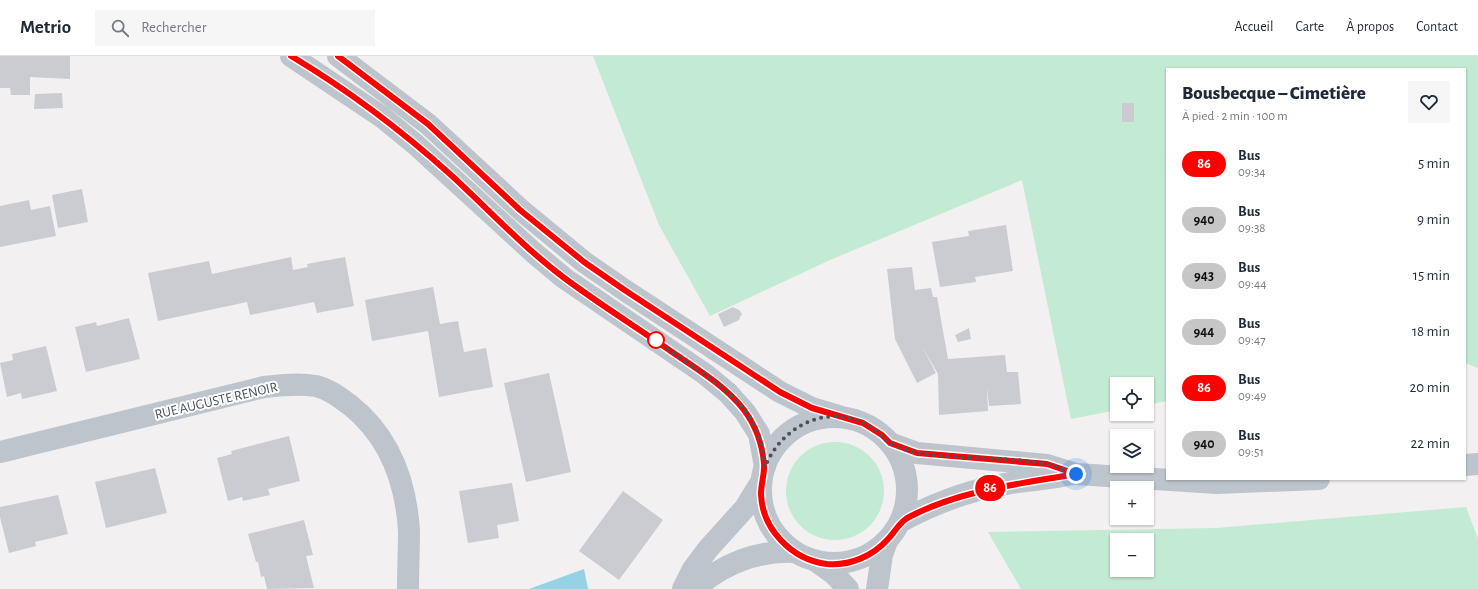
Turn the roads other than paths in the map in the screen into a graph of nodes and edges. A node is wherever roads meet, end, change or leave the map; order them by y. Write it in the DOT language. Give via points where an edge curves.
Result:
graph roads {
  1 [pos="291,56"];
  2 [pos="338,56"];
  3 [pos="842,417"];
  4 [pos="890,443"];
  5 [pos="0,452"];
  6 [pos="1478,464"];
  7 [pos="1466,465"];
  8 [pos="763,474"];
  9 [pos="1076,474"];
  10 [pos="1166,480"];
  11 [pos="1170,480"];
  12 [pos="1294,480"];
  13 [pos="900,522"];
  14 [pos="887,540"];
  15 [pos="795,552"];
  16 [pos="816,561"];
  17 [pos="408,589"];
  18 [pos="683,589"];
  19 [pos="695,589"];
  20 [pos="848,589"];
  21 [pos="877,589"];
  1 -- 8 [label="street" via="382,117 410,139 564,278 705,374 737,402 759,434"];
  2 -- 3 [label="street" via="428,124 520,210 590,266 780,392 812,408"];
  3 -- 4 [label="street" via="863,423"];
  3 -- 8 [label="street" via="820,418 799,426 782,439 769,457"];
  4 -- 9 [label="street" via="917,453 1047,464"];
  4 -- 13 [label="street" via="901,460 907,481 907,502"];
  5 -- 17 [label="street, RUE AUGUSTE RENOIR" via="264,387 304,385 327,390 339,396 359,413 380,435 392,458 405,499 409,530"];
  6 -- 7 [label="street"];
  8 -- 15 [label="street" via="762,503 768,522 780,539"];
  8 -- 18 [label="street" via="745,508 708,549 693,569"];
  9 -- 10 [label="street"];
  9 -- 13 [label="street" via="1016,482 988,489 935,505"];
  11 -- 12 [label="street" via="1217,483"];
  13 -- 14 [label="street"];
  14 -- 16 [label="street" via="860,559 838,564"];
  14 -- 21 [label="street"];
  15 -- 16 [label="street"];
  15 -- 19 [label="street" via="779,552 742,560 724,567"];
  16 -- 20 [label="street" via="834,574"];
}
